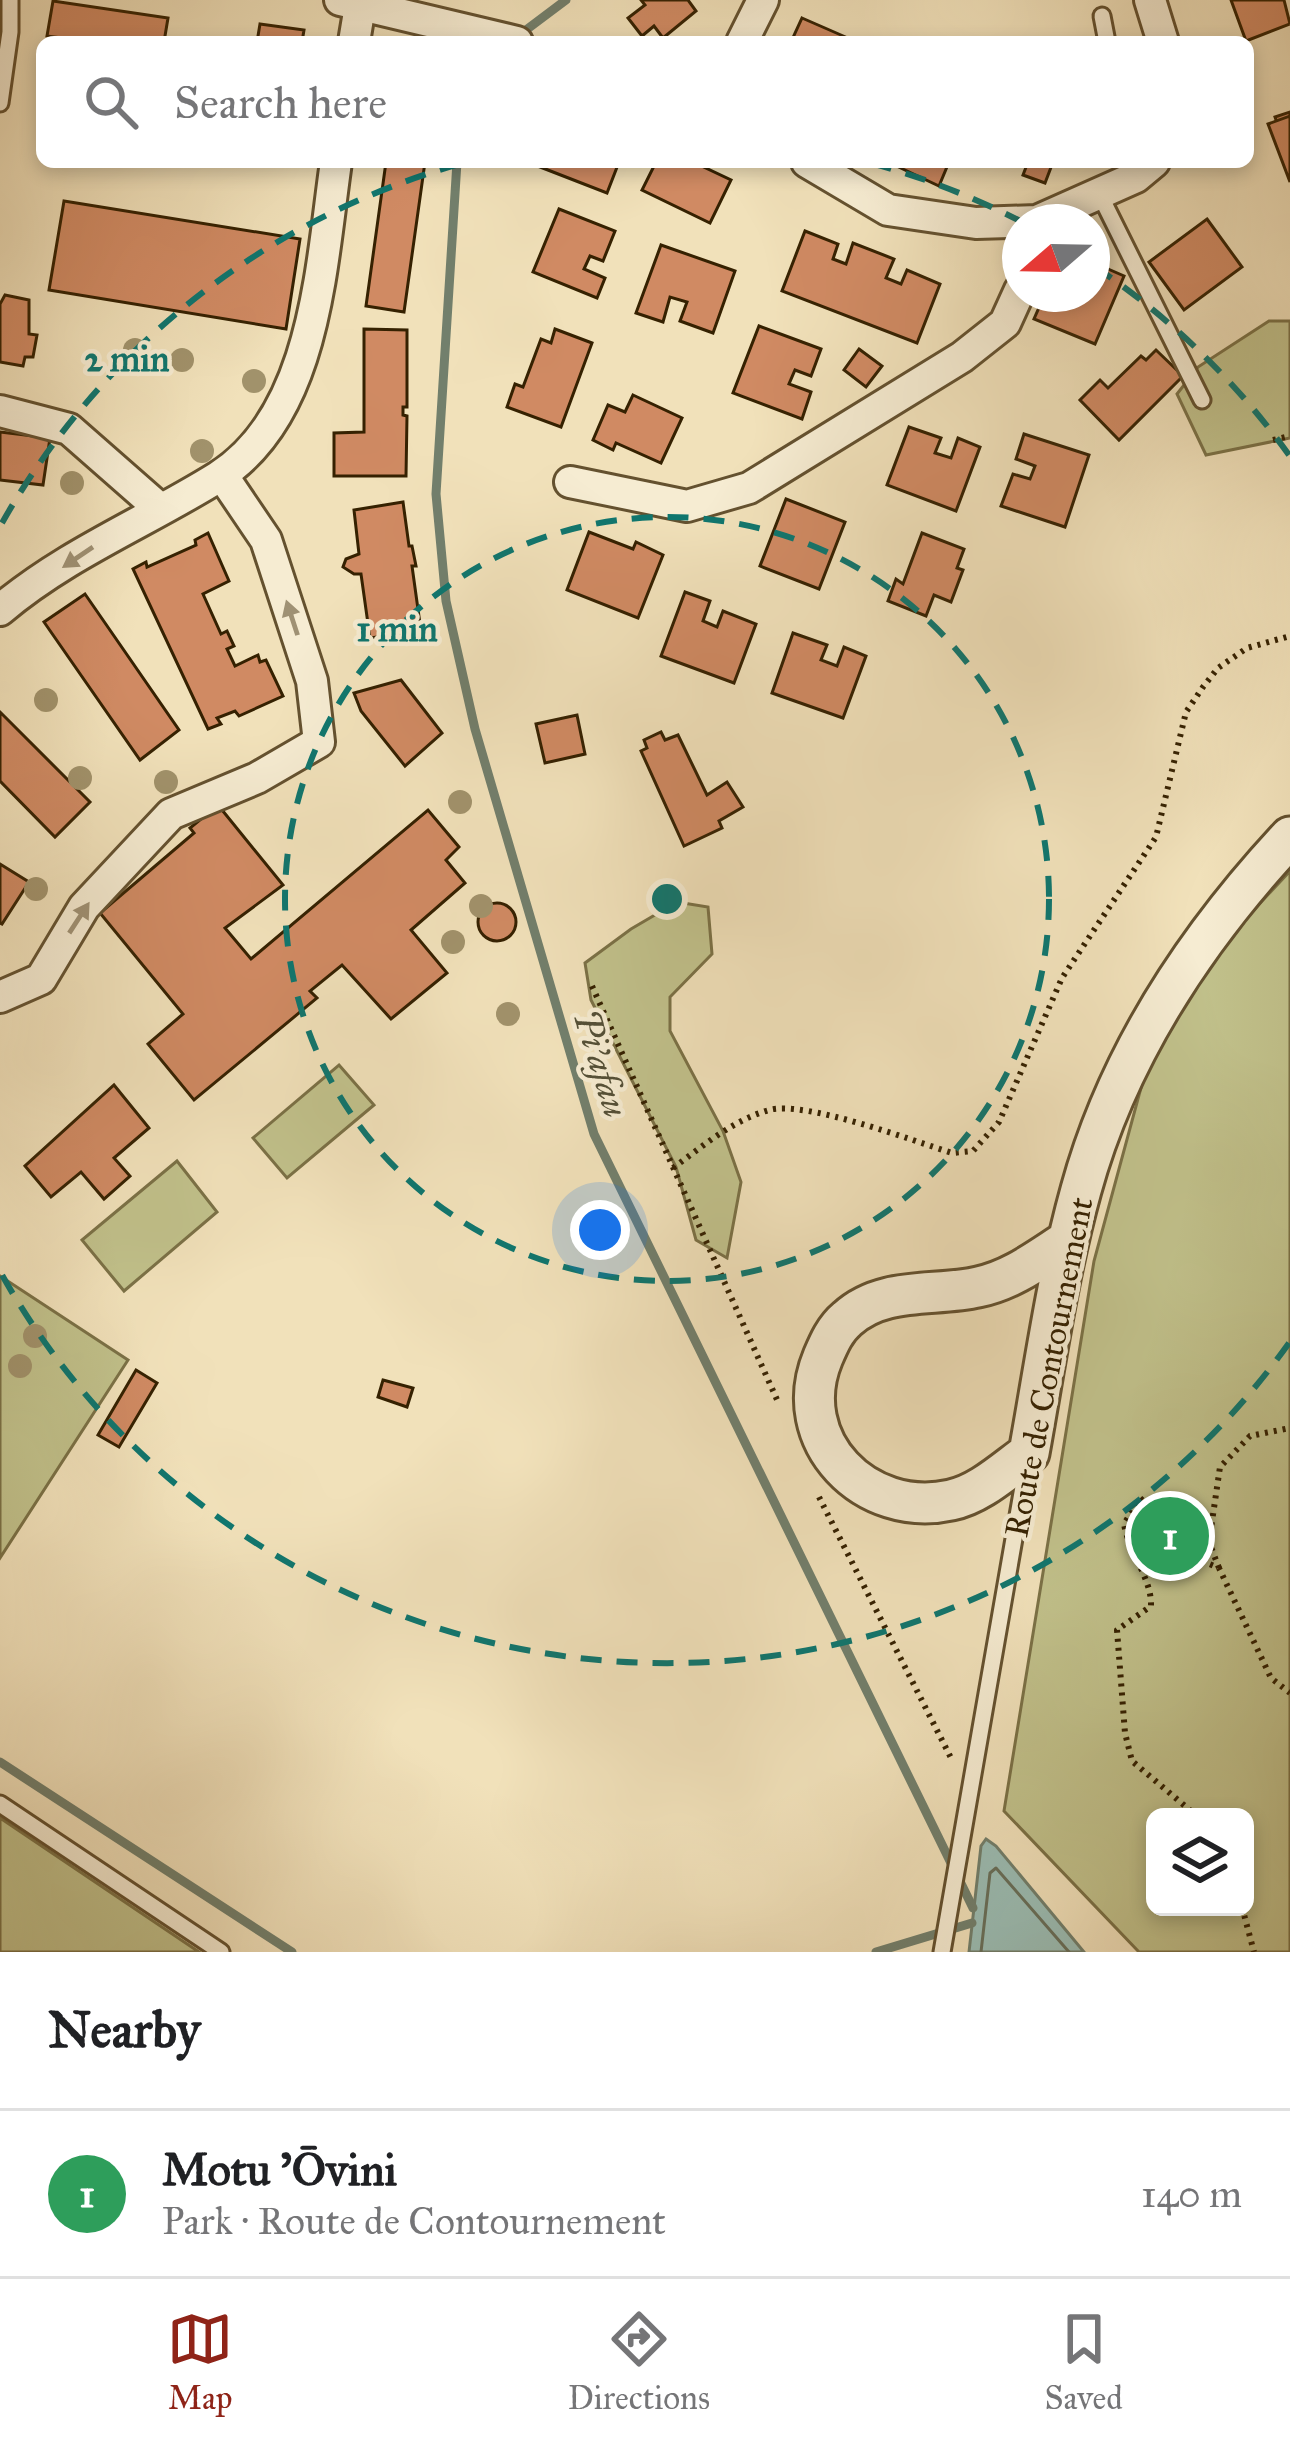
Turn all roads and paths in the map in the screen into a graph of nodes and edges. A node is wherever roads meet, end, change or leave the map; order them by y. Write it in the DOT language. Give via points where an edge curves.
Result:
graph roads {
  1 [pos="10,0"];
  2 [pos="763,0"];
  3 [pos="1150,0"];
  4 [pos="350,3"];
  5 [pos="1102,16"];
  6 [pos="353,36"];
  7 [pos="496,36"];
  8 [pos="745,36"];
  9 [pos="1106,36"];
  10 [pos="1161,36"];
  11 [pos="0,103"];
  12 [pos="335,168"];
  13 [pos="817,168"];
  14 [pos="1147,168"];
  15 [pos="1100,195"];
  16 [pos="1079,204"];
  17 [pos="1002,223"];
  18 [pos="1010,312"];
  19 [pos="1202,400"];
  20 [pos="0,411"];
  21 [pos="1290,436"];
  22 [pos="1273,440"];
  23 [pos="222,475"];
  24 [pos="570,482"];
  25 [pos="159,508"];
  26 [pos="0,610"];
  27 [pos="1290,636"];
  28 [pos="1290,837"];
  29 [pos="0,997"];
  30 [pos="673,1168"];
  31 [pos="1067,1241"];
  32 [pos="1290,1428"];
  33 [pos="1029,1453"];
  34 [pos="1219,1568"];
  35 [pos="1290,1693"];
  36 [pos="0,1804"];
  37 [pos="1187,1808"];
  38 [pos="1244,1916"];
  39 [pos="221,1952"];
  40 [pos="942,1952"];
  41 [pos="1254,1952"];
  1 -- 11 [label="lane"];
  2 -- 8 [label="street"];
  3 -- 10 [label="street"];
  4 -- 6 [label="street"];
  4 -- 7 [label="street"];
  5 -- 9 [label="lane"];
  12 -- 23 [label="street" via="312,331 270,430"];
  13 -- 17 [label="street" via="888,211"];
  14 -- 15 [label="street"];
  15 -- 16 [label="street"];
  15 -- 19 [label="lane"];
  18 -- 24 [label="street" via="962,357 749,488 687,506"];
  20 -- 25 [label="street" via="70,429"];
  21 -- 22 [label="path"];
  23 -- 25 [label="street"];
  29 -- 23 [label="street, one-way" via="41,979 84,907 171,814 319,742 313,681 266,540"];
  25 -- 26 [label="street, one-way"];
  27 -- 30 [label="path" via="1247,648 1218,668 1186,712 1156,837 1062,978 1004,1111 974,1151 952,1153 776,1108"];
  28 -- 31 [label="street, Route de Contournement" via="1198,944 1145,1032 1101,1129"];
  31 -- 33 [label="street, Route de Contournement"];
  31 -- 33 [label="street" via="980,1287 889,1296 866,1306 832,1336 814,1385 818,1433 855,1479 879,1494 955,1499"];
  32 -- 34 [label="path" via="1250,1436 1220,1467 1209,1542"];
  33 -- 40 [label="lane, Route de Contournement"];
  34 -- 35 [label="path" via="1271,1678"];
  34 -- 37 [label="path" via="1188,1556 1140,1498 1124,1524 1152,1593 1151,1606 1117,1630 1125,1733 1132,1761"];
  36 -- 39 [label="lane"];
  38 -- 41 [label="path"];
}
